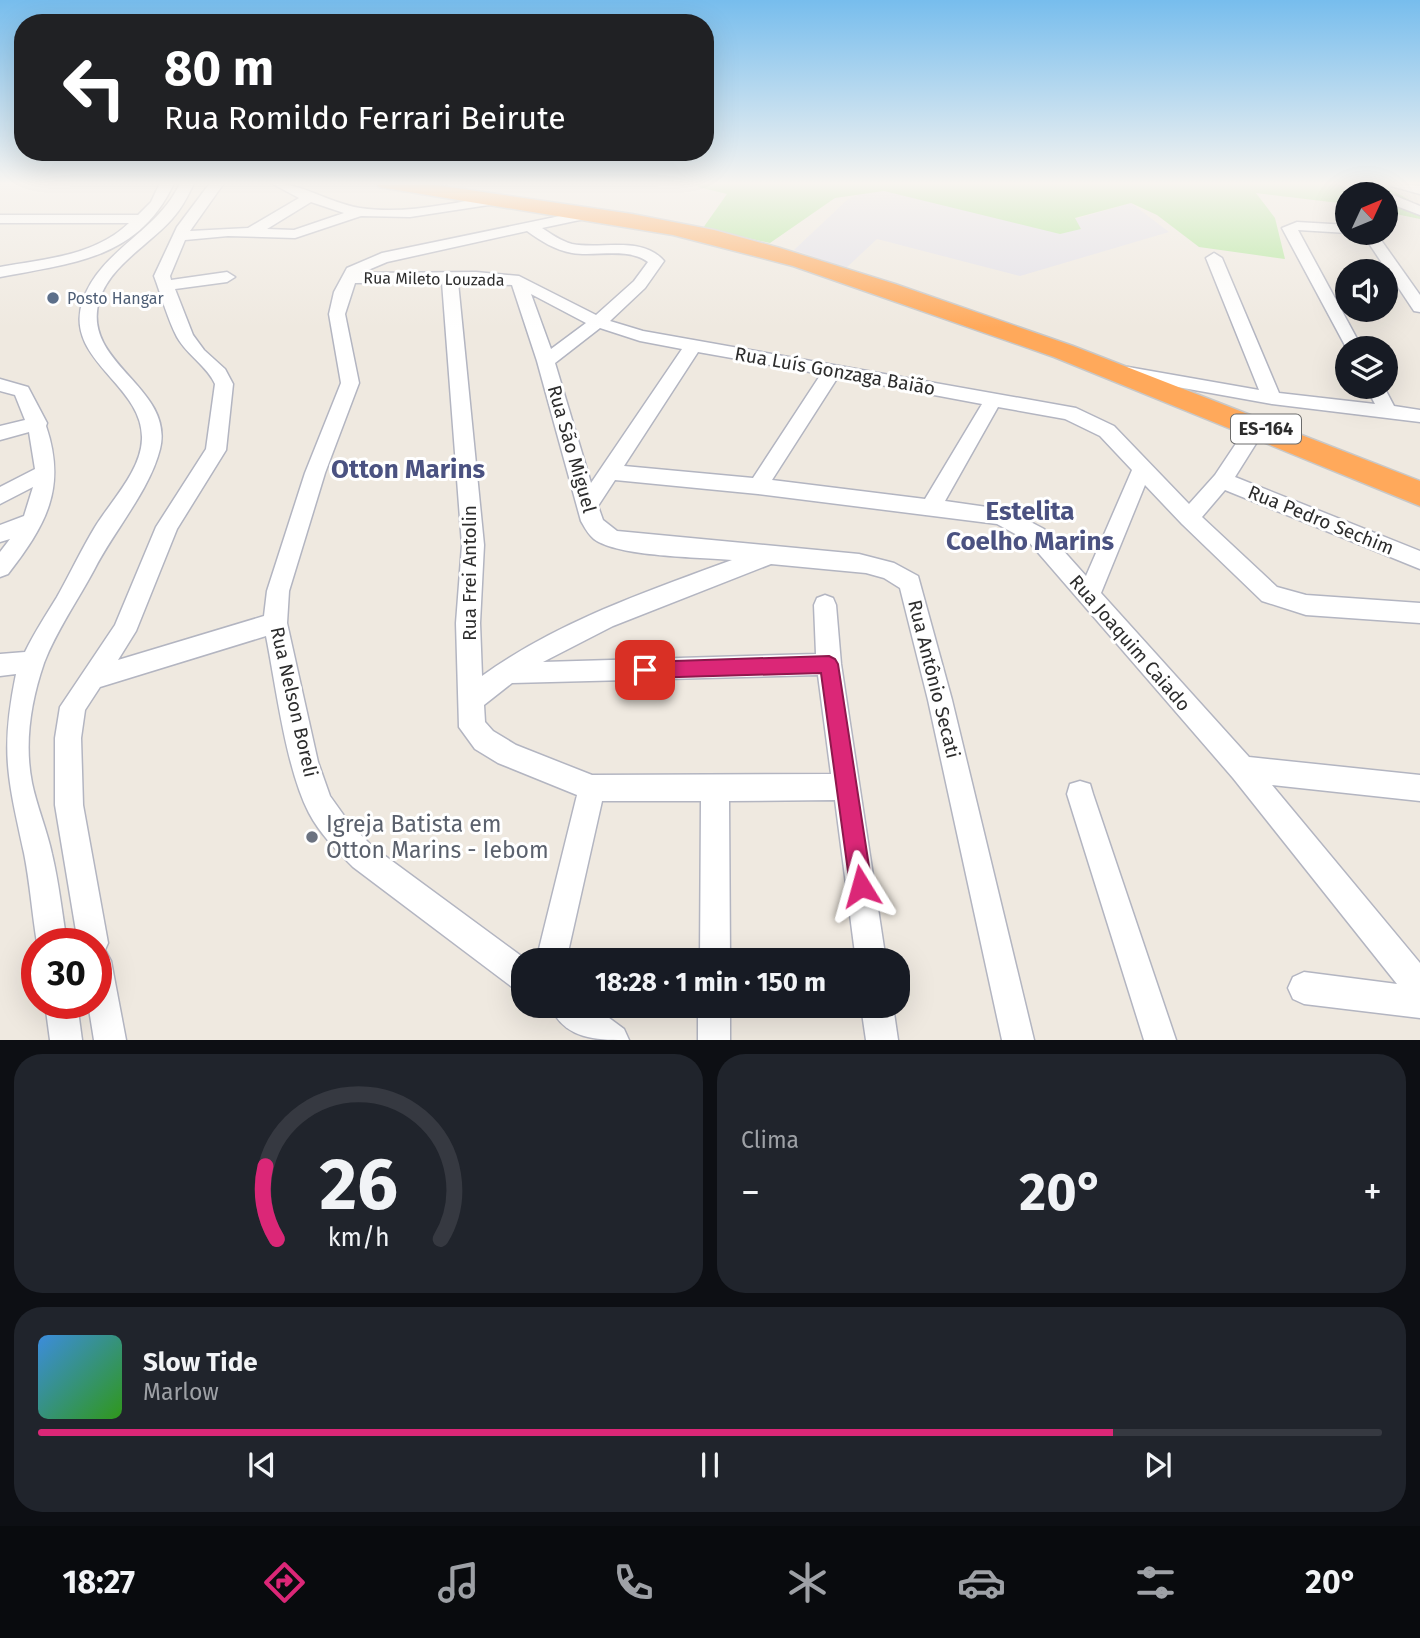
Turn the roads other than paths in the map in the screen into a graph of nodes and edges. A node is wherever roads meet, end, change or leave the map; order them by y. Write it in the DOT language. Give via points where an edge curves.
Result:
graph roads {
  1 [pos="130,232"];
  2 [pos="148,232"];
  3 [pos="183,232"];
  4 [pos="302,232"];
  5 [pos="512,232"];
  6 [pos="538,232"];
  7 [pos="680,232"];
  8 [pos="1291,232"];
  9 [pos="250,233"];
  10 [pos="181,236"];
  11 [pos="1378,245"];
  12 [pos="1214,258"];
  13 [pos="0,272"];
  14 [pos="355,272"];
  15 [pos="227,277"];
  16 [pos="450,278"];
  17 [pos="519,281"];
  18 [pos="164,286"];
  19 [pos="1420,307"];
  20 [pos="597,322"];
  21 [pos="1348,336"];
  22 [pos="693,346"];
  23 [pos="546,361"];
  24 [pos="1110,369"];
  25 [pos="832,372"];
  26 [pos="0,385"];
  27 [pos="994,398"];
  28 [pos="1272,398"];
  29 [pos="1381,399"];
  30 [pos="1388,412"];
  31 [pos="1420,416"];
  32 [pos="38,423"];
  33 [pos="1258,426"];
  34 [pos="0,433"];
  35 [pos="1142,469"];
  36 [pos="47,471"];
  37 [pos="610,472"];
  38 [pos="1222,480"];
  39 [pos="758,486"];
  40 [pos="1420,494"];
  41 [pos="0,496"];
  42 [pos="589,503"];
  43 [pos="931,507"];
  44 [pos="1189,517"];
  45 [pos="34,521"];
  46 [pos="0,534"];
  47 [pos="769,555"];
  48 [pos="1420,560"];
  49 [pos="0,568"];
  50 [pos="1088,597"];
  51 [pos="825,605"];
  52 [pos="1420,613"];
  53 [pos="275,623"];
  54 [pos="32,662"];
  55 [pos="829,664"];
  56 [pos="0,665"];
  57 [pos="506,672"];
  58 [pos="94,678"];
  59 [pos="469,701"];
  60 [pos="1242,769"];
  61 [pos="848,787"];
  62 [pos="593,788"];
  63 [pos="1420,788"];
  64 [pos="715,789"];
  65 [pos="1080,794"];
  66 [pos="50,928"];
  67 [pos="90,928"];
  68 [pos="554,948"];
  69 [pos="715,948"];
  70 [pos="869,948"];
  71 [pos="511,967"];
  72 [pos="1420,987"];
  73 [pos="1304,988"];
  74 [pos="1420,1002"];
  75 [pos="582,1018"];
  76 [pos="714,1018"];
  77 [pos="879,1018"];
  78 [pos="63,1019"];
  79 [pos="106,1019"];
  80 [pos="66,1040"];
  81 [pos="110,1040"];
  82 [pos="612,1040"];
  83 [pos="714,1040"];
  84 [pos="882,1040"];
  85 [pos="1018,1040"];
  86 [pos="1160,1040"];
  1 -- 13 [label="street" via="75,258"];
  2 -- 54 [label="street" via="102,279 90,300 86,324 103,362 150,415 148,459"];
  3 -- 10 [label="street"];
  4 -- 9 [label="street"];
  5 -- 14 [label="street" via="430,246"];
  6 -- 20 [label="street" via="571,248 639,252 656,261 642,281"];
  7 -- 24 [label="highway, ES-164" via="803,260"];
  8 -- 21 [label="street"];
  9 -- 10 [label="street"];
  10 -- 18 [label="street" via="162,276"];
  11 -- 19 [label="street"];
  12 -- 28 [label="street"];
  14 -- 16 [label="street, Rua Mileto Louzada"];
  14 -- 53 [label="street, Rua Nelson Boreli" via="342,292 337,314 350,383 278,590"];
  15 -- 18 [label="street"];
  16 -- 17 [label="street, Rua Mileto Louzada"];
  16 -- 59 [label="street, Rua Frei Antolin" via="473,545"];
  17 -- 20 [label="street, Rua Luís Gonzaga Baião"];
  17 -- 23 [label="street, Rua São Miguel"];
  18 -- 58 [label="street" via="185,336 219,373 223,384 216,450 167,527 139,600"];
  20 -- 22 [label="street, Rua Luís Gonzaga Baião"];
  20 -- 23 [label="street"];
  22 -- 25 [label="street, Rua Luís Gonzaga Baião"];
  22 -- 37 [label="street"];
  23 -- 42 [label="street, Rua São Miguel"];
  24 -- 28 [label="street"];
  24 -- 33 [label="highway, ES-164"];
  25 -- 27 [label="street, Rua Luís Gonzaga Baião"];
  25 -- 39 [label="street"];
  26 -- 32 [label="street" via="22,391"];
  27 -- 35 [label="street, Rua Luís Gonzaga Baião" via="1085,420 1107,431"];
  27 -- 43 [label="street"];
  28 -- 30 [label="street"];
  29 -- 30 [label="street"];
  30 -- 31 [label="street"];
  32 -- 34 [label="street"];
  32 -- 36 [label="street"];
  33 -- 38 [label="street"];
  33 -- 40 [label="highway, ES-164"];
  35 -- 44 [label="street, Rua Luís Gonzaga Baião"];
  35 -- 50 [label="street"];
  36 -- 41 [label="street"];
  36 -- 45 [label="street"];
  37 -- 39 [label="street, Rua Joaquim Caiado"];
  37 -- 42 [label="street"];
  38 -- 44 [label="street"];
  38 -- 48 [label="street, Rua Pedro Sechim"];
  39 -- 43 [label="street, Rua Joaquim Caiado"];
  42 -- 47 [label="street, Rua São Miguel" via="597,531 606,537"];
  43 -- 50 [label="street, Rua Joaquim Caiado" via="1002,516 1017,523 1036,535"];
  44 -- 52 [label="street, Rua Luís Gonzaga Baião" via="1270,594 1306,605"];
  45 -- 46 [label="street"];
  45 -- 49 [label="street"];
  47 -- 57 [label="street, Rua Antônio Secati" via="635,606 554,643"];
  47 -- 85 [label="street, Rua Antônio Secati" via="883,567 910,583"];
  50 -- 60 [label="street, Rua Joaquim Caiado"];
  51 -- 55 [label="street"];
  53 -- 58 [label="street"];
  53 -- 71 [label="street, Rua Nelson Boreli" via="305,762 319,804 363,857"];
  54 -- 56 [label="street"];
  54 -- 66 [label="street" via="19,711 16,763"];
  55 -- 57 [label="street"];
  55 -- 61 [label="street"];
  57 -- 59 [label="street, Rua Antônio Secati"];
  58 -- 67 [label="street" via="73,707 68,738 69,805"];
  59 -- 62 [label="street, Rua Frei Antolin" via="472,727 484,740 507,754"];
  60 -- 63 [label="street"];
  60 -- 72 [label="street, Rua Joaquim Caiado"];
  61 -- 64 [label="street"];
  61 -- 70 [label="street"];
  62 -- 64 [label="street"];
  62 -- 68 [label="street"];
  64 -- 69 [label="street"];
  65 -- 86 [label="street"];
  73 -- 74 [label="street"];
  75 -- 82 [label="street"];
  76 -- 83 [label="street"];
  77 -- 84 [label="street"];
  78 -- 80 [label="street"];
  79 -- 81 [label="street"];
}
